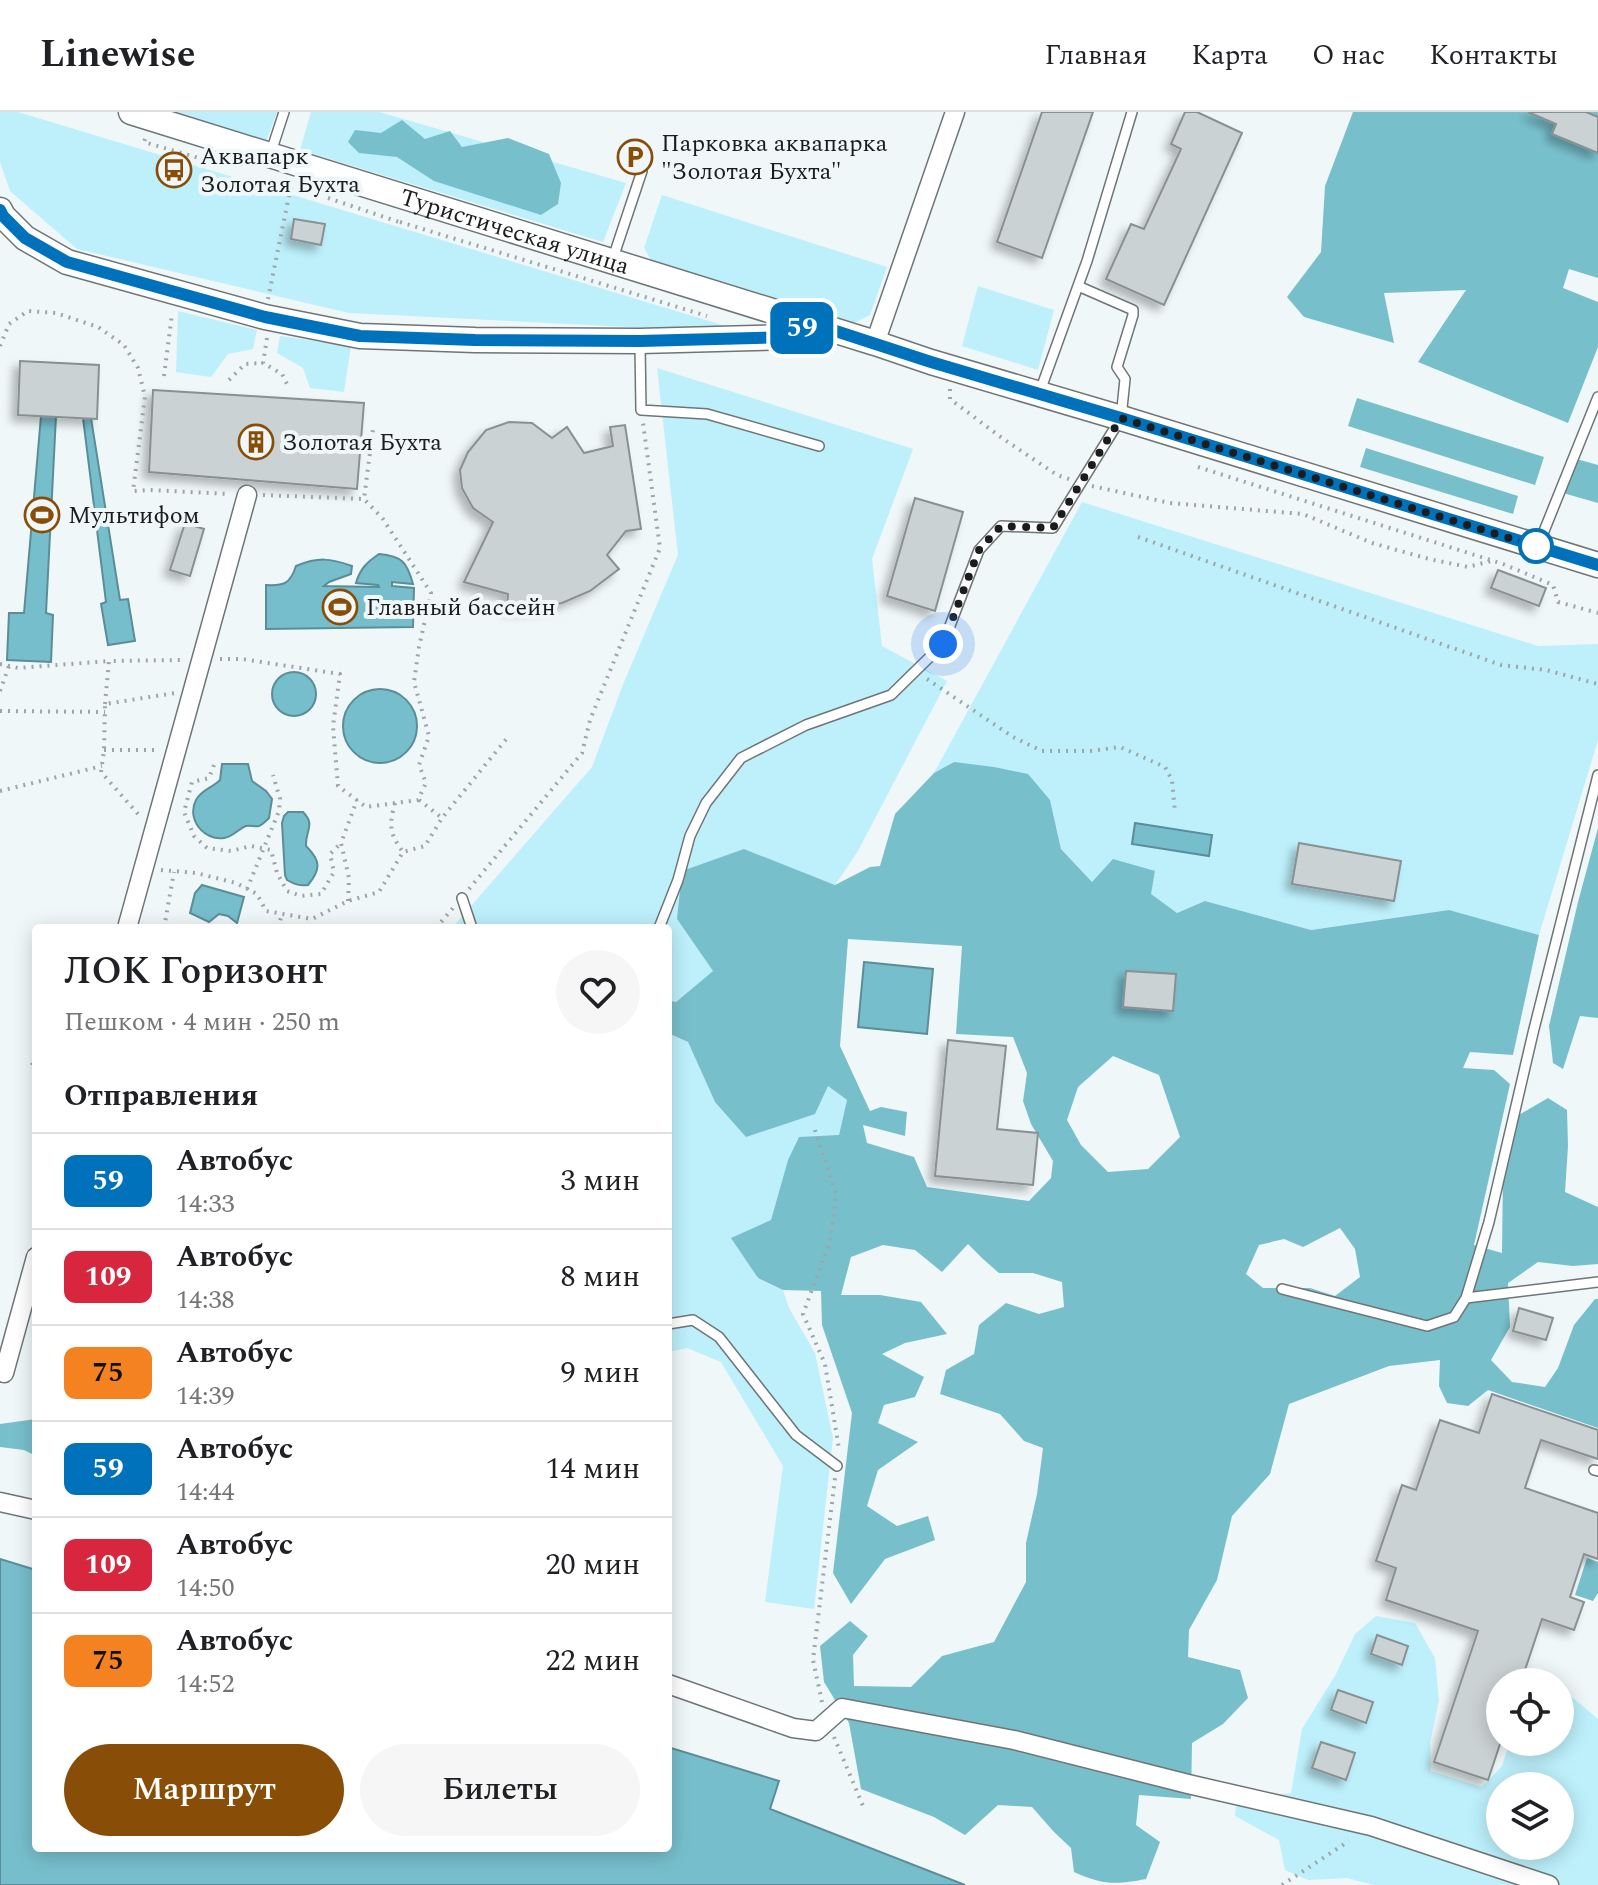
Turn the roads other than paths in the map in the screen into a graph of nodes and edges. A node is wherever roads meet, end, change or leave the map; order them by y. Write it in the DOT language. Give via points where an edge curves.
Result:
graph roads {
  1 [pos="284,112"];
  2 [pos="955,112"];
  3 [pos="1132,112"];
  4 [pos="141,115"];
  5 [pos="270,155"];
  6 [pos="642,171"];
  7 [pos="1,219"];
  8 [pos="612,261"];
  9 [pos="1078,286"];
  10 [pos="808,322"];
  11 [pos="640,341"];
  12 [pos="875,343"];
  13 [pos="1039,394"];
  14 [pos="1598,397"];
  15 [pos="1121,418"];
  16 [pos="819,446"];
  17 [pos="247,495"];
  18 [pos="1538,547"];
  19 [pos="1598,565"];
  20 [pos="1598,775"];
  21 [pos="462,898"];
  22 [pos="128,924"];
  23 [pos="471,924"];
  24 [pos="661,924"];
  25 [pos="32,1272"];
  26 [pos="1598,1282"];
  27 [pos="1282,1289"];
  28 [pos="1466,1298"];
  29 [pos="672,1323"];
  30 [pos="4,1373"];
  31 [pos="837,1466"];
  32 [pos="0,1502"];
  33 [pos="32,1509"];
  34 [pos="672,1685"];
  35 [pos="1549,1885"];
  1 -- 5 [label="lane"];
  2 -- 12 [label="street"];
  3 -- 9 [label="lane"];
  4 -- 5 [label="street, Туристическая улица"];
  5 -- 8 [label="street, Туристическая улица"];
  6 -- 8 [label="lane"];
  7 -- 11 [label="street" via="67,262 265,317 360,336"];
  8 -- 10 [label="street, Туристическая улица"];
  9 -- 13 [label="lane"];
  9 -- 15 [label="lane" via="1133,310 1117,367 1125,379"];
  10 -- 11 [label="street" via="795,337"];
  10 -- 12 [label="street, Туристическая улица"];
  11 -- 16 [label="lane" via="641,410 707,414"];
  12 -- 13 [label="street, Туристическая улица"];
  13 -- 15 [label="street, Туристическая улица"];
  14 -- 18 [label="lane"];
  15 -- 18 [label="street, Туристическая улица"];
  15 -- 24 [label="lane" via="1053,528 1001,526 979,550 943,644 891,695 806,725 741,758 706,803 690,836"];
  17 -- 22 [label="street"];
  18 -- 19 [label="street, Туристическая улица"];
  20 -- 28 [label="lane"];
  21 -- 23 [label="lane"];
  25 -- 30 [label="street"];
  26 -- 28 [label="lane"];
  27 -- 28 [label="lane" via="1427,1326 1454,1317"];
  29 -- 31 [label="lane" via="693,1320 719,1337 796,1435"];
  32 -- 33 [label="street"];
  34 -- 35 [label="street" via="793,1728 816,1731 842,1708 1014,1740 1371,1826"];
}
